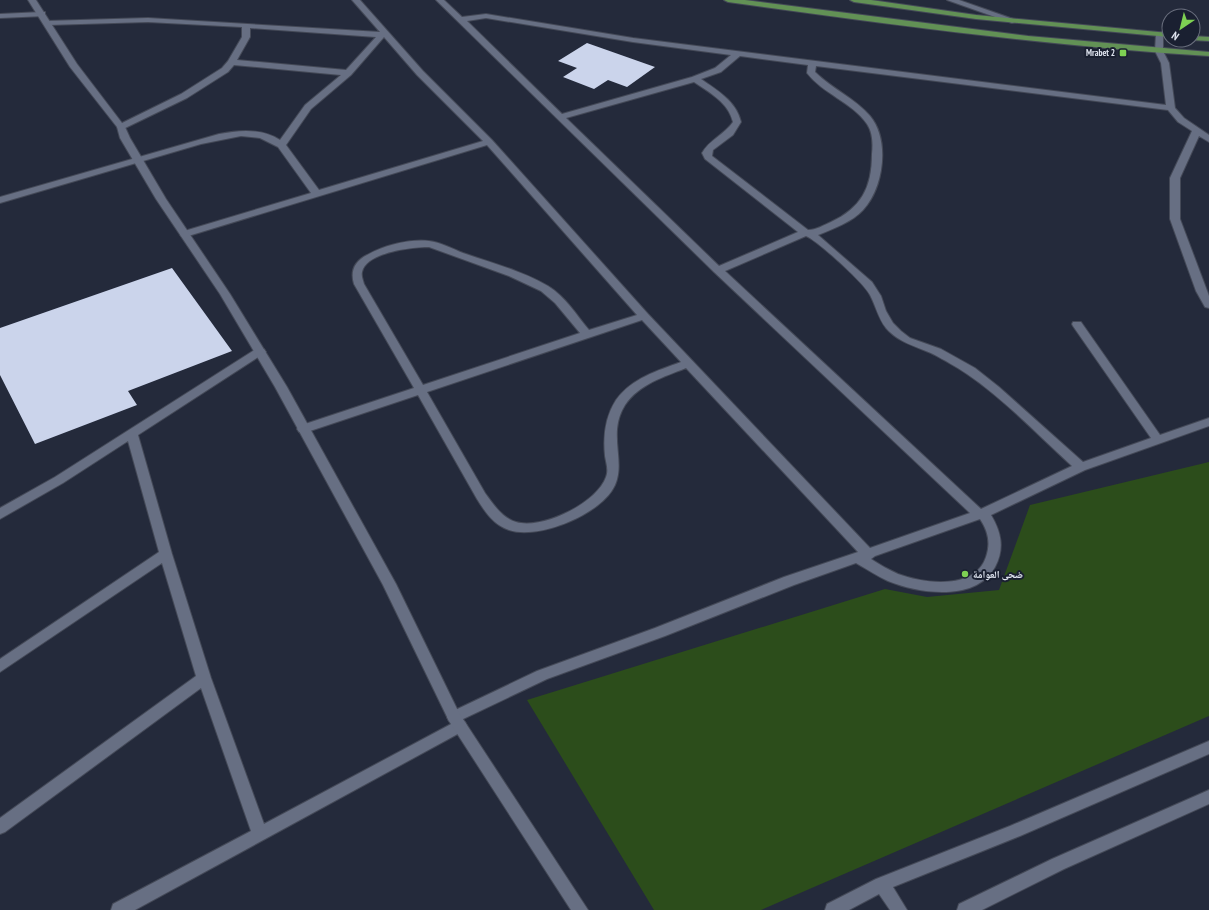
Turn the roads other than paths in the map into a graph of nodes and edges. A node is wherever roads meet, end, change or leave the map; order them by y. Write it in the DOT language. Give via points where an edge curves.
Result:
graph roads {
  1 [pos="32,0"];
  2 [pos="356,0"];
  3 [pos="440,0"];
  4 [pos="728,0"];
  5 [pos="854,0"];
  6 [pos="951,0"];
  7 [pos="0,16"];
  8 [pos="45,18"];
  9 [pos="461,20"];
  10 [pos="1015,21"];
  11 [pos="246,25"];
  12 [pos="1161,34"];
  13 [pos="384,35"];
  14 [pos="1161,45"];
  15 [pos="1159,51"];
  16 [pos="738,53"];
  17 [pos="1209,54"];
  18 [pos="232,62"];
  19 [pos="812,63"];
  20 [pos="348,73"];
  21 [pos="694,79"];
  22 [pos="1172,108"];
  23 [pos="560,117"];
  24 [pos="121,126"];
  25 [pos="1197,130"];
  26 [pos="1209,139"];
  27 [pos="489,142"];
  28 [pos="281,145"];
  29 [pos="138,159"];
  30 [pos="317,194"];
  31 [pos="0,200"];
  32 [pos="185,234"];
  33 [pos="808,234"];
  34 [pos="718,270"];
  35 [pos="1209,305"];
  36 [pos="644,316"];
  37 [pos="1077,324"];
  38 [pos="587,335"];
  39 [pos="260,352"];
  40 [pos="688,363"];
  41 [pos="420,392"];
  42 [pos="1209,422"];
  43 [pos="303,430"];
  44 [pos="132,433"];
  45 [pos="1158,440"];
  46 [pos="1081,467"];
  47 [pos="0,514"];
  48 [pos="981,514"];
  49 [pos="166,554"];
  50 [pos="864,556"];
  51 [pos="0,666"];
  52 [pos="204,678"];
  53 [pos="457,721"];
  54 [pos="1209,747"];
  55 [pos="1209,797"];
  56 [pos="0,827"];
  57 [pos="260,834"];
  58 [pos="882,884"];
  59 [pos="119,910"];
  60 [pos="580,910"];
  61 [pos="833,910"];
  62 [pos="899,910"];
  63 [pos="965,910"];
  1 -- 8 [label="street"];
  2 -- 13 [label="street"];
  3 -- 9 [label="street"];
  4 -- 15 [label="main road" via="971,33"];
  5 -- 10 [label="main road"];
  6 -- 10 [label="street"];
  7 -- 8 [label="street"];
  8 -- 11 [label="street"];
  8 -- 24 [label="street" via="73,65"];
  9 -- 16 [label="street" via="486,16 633,40"];
  9 -- 23 [label="street"];
  10 -- 12 [label="main road"];
  11 -- 13 [label="street"];
  11 -- 18 [label="street" via="246,37"];
  13 -- 20 [label="street"];
  13 -- 27 [label="street"];
  14 -- 15 [label="street"];
  15 -- 17 [label="main road"];
  15 -- 22 [label="street" via="1165,63"];
  16 -- 19 [label="street"];
  16 -- 21 [label="street" via="718,70"];
  18 -- 20 [label="street"];
  18 -- 24 [label="street" via="225,70 184,96"];
  19 -- 22 [label="street"];
  19 -- 33 [label="street" via="812,73 870,122 876,133 877,146 875,178 866,200 859,209 850,216"];
  20 -- 28 [label="street" via="308,107"];
  21 -- 23 [label="street"];
  21 -- 33 [label="street" via="717,95 733,111 736,118 734,129 709,149 708,157"];
  22 -- 25 [label="street" via="1181,120"];
  23 -- 34 [label="street"];
  24 -- 29 [label="street"];
  25 -- 26 [label="street"];
  25 -- 35 [label="street" via="1175,178 1175,219 1200,291"];
  27 -- 30 [label="street"];
  27 -- 36 [label="street"];
  28 -- 29 [label="street" via="267,137 240,134 198,142"];
  28 -- 30 [label="street"];
  29 -- 31 [label="street"];
  29 -- 32 [label="street"];
  30 -- 32 [label="street"];
  32 -- 39 [label="street"];
  33 -- 34 [label="street"];
  33 -- 46 [label="street" via="868,284 889,325 897,333 906,340 949,358 971,371"];
  34 -- 48 [label="street"];
  36 -- 38 [label="street"];
  36 -- 40 [label="street"];
  37 -- 45 [label="street"];
  38 -- 41 [label="street"];
  38 -- 41 [label="street" via="559,301 545,289 513,274 430,244 420,243 378,253 360,264 356,273 359,284"];
  39 -- 43 [label="street"];
  39 -- 44 [label="street"];
  40 -- 41 [label="street" via="636,386 617,408 609,436 613,476 592,504 574,514 534,528 512,527 492,511"];
  40 -- 50 [label="street"];
  41 -- 43 [label="street"];
  42 -- 45 [label="street"];
  43 -- 53 [label="street" via="389,584"];
  44 -- 47 [label="street"];
  44 -- 49 [label="street"];
  45 -- 46 [label="street"];
  46 -- 48 [label="street"];
  48 -- 50 [label="street"];
  48 -- 50 [label="street" via="992,526 995,551 988,568 977,580 940,587 918,584 879,571"];
  49 -- 51 [label="street"];
  49 -- 52 [label="street"];
  50 -- 53 [label="street" via="789,581 542,675"];
  52 -- 56 [label="street"];
  52 -- 57 [label="street"];
  53 -- 57 [label="street"];
  53 -- 60 [label="street"];
  54 -- 58 [label="street" via="1015,831"];
  55 -- 63 [label="street" via="1058,864"];
  57 -- 59 [label="street"];
  58 -- 61 [label="street"];
  58 -- 62 [label="street"];
}
